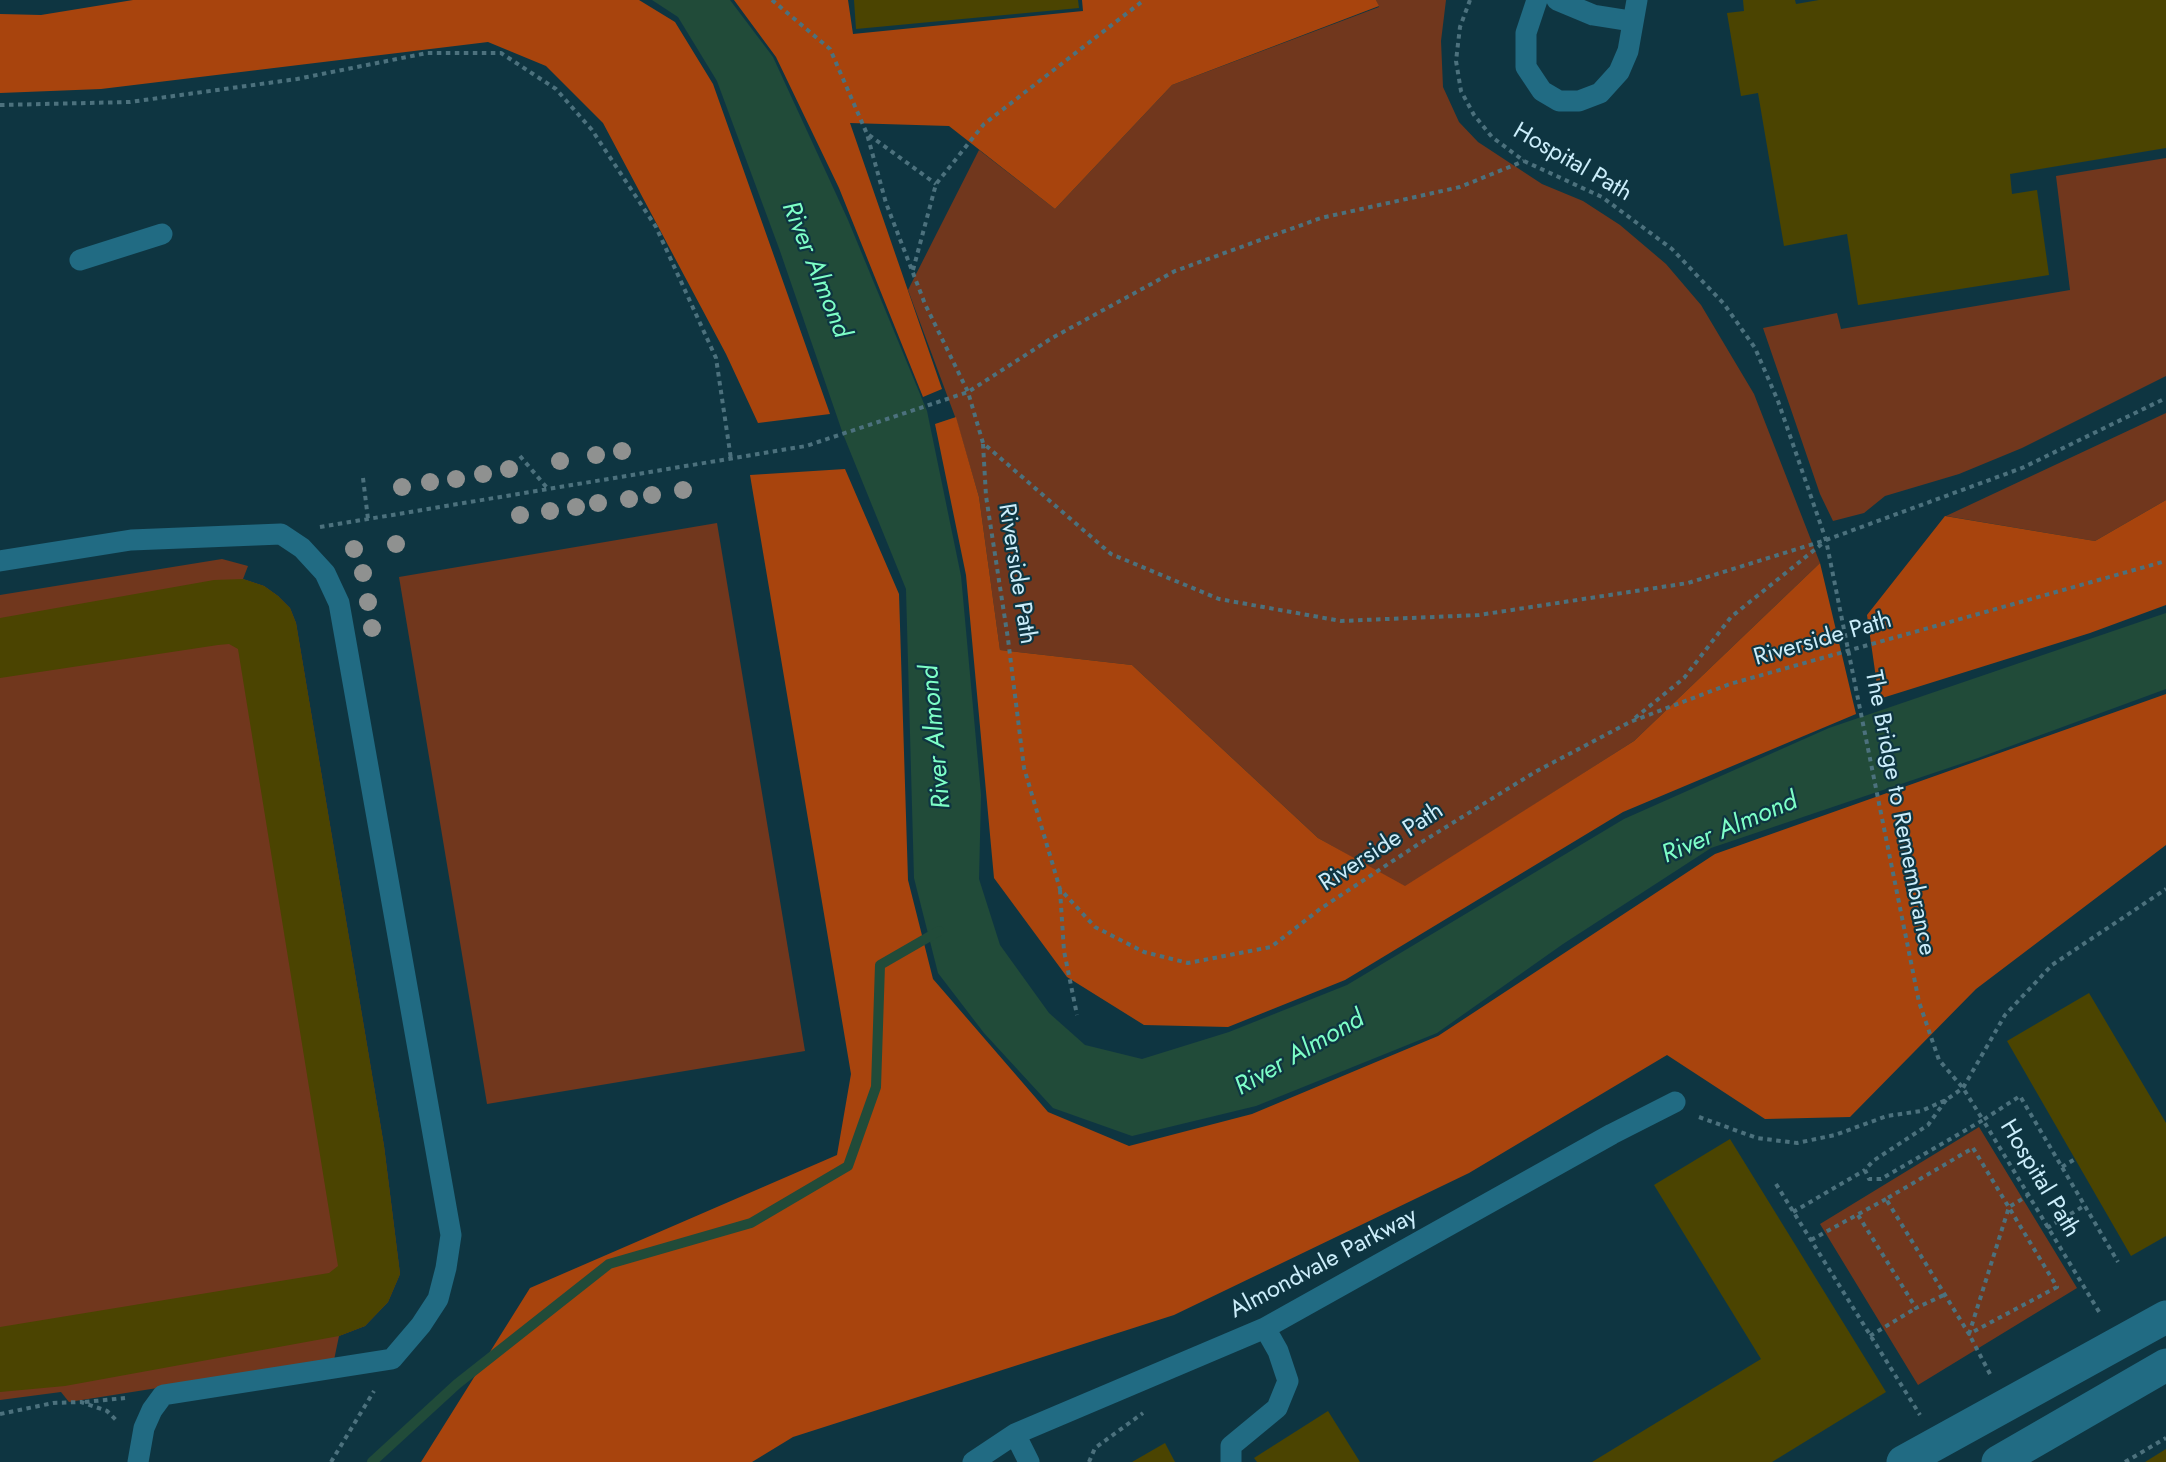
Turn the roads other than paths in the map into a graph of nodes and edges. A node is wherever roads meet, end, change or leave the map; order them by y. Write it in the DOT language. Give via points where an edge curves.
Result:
graph roads {
  1 [pos="1537,0"];
  2 [pos="1557,0"];
  3 [pos="1636,0"];
  4 [pos="1631,21"];
  5 [pos="162,234"];
  6 [pos="80,260"];
  7 [pos="0,561"];
  8 [pos="1676,1102"];
  9 [pos="2166,1317"];
  10 [pos="1265,1328"];
  11 [pos="2166,1365"];
  12 [pos="1015,1434"];
  13 [pos="138,1462"];
  14 [pos="974,1462"];
  15 [pos="1029,1462"];
  16 [pos="1231,1462"];
  17 [pos="1903,1462"];
  18 [pos="1998,1462"];
  1 -- 4 [label="lane" via="1526,33 1526,67 1542,91 1559,101 1580,100 1600,93 1619,72 1628,51"];
  2 -- 4 [label="lane" via="1593,15"];
  3 -- 4 [label="lane"];
  5 -- 6 [label="lane"];
  7 -- 13 [label="lane" via="131,540 281,534 302,548 326,573 339,603 451,1235 438,1299 422,1325 392,1359 163,1395 144,1428"];
  8 -- 10 [label="lane, Almondvale Parkway"];
  9 -- 17 [label="street"];
  10 -- 12 [label="lane, Almondvale Parkway"];
  10 -- 16 [label="lane" via="1288,1381 1277,1408 1232,1446"];
  11 -- 18 [label="street"];
  12 -- 14 [label="lane, Almondvale Parkway"];
  12 -- 15 [label="lane"];
}
